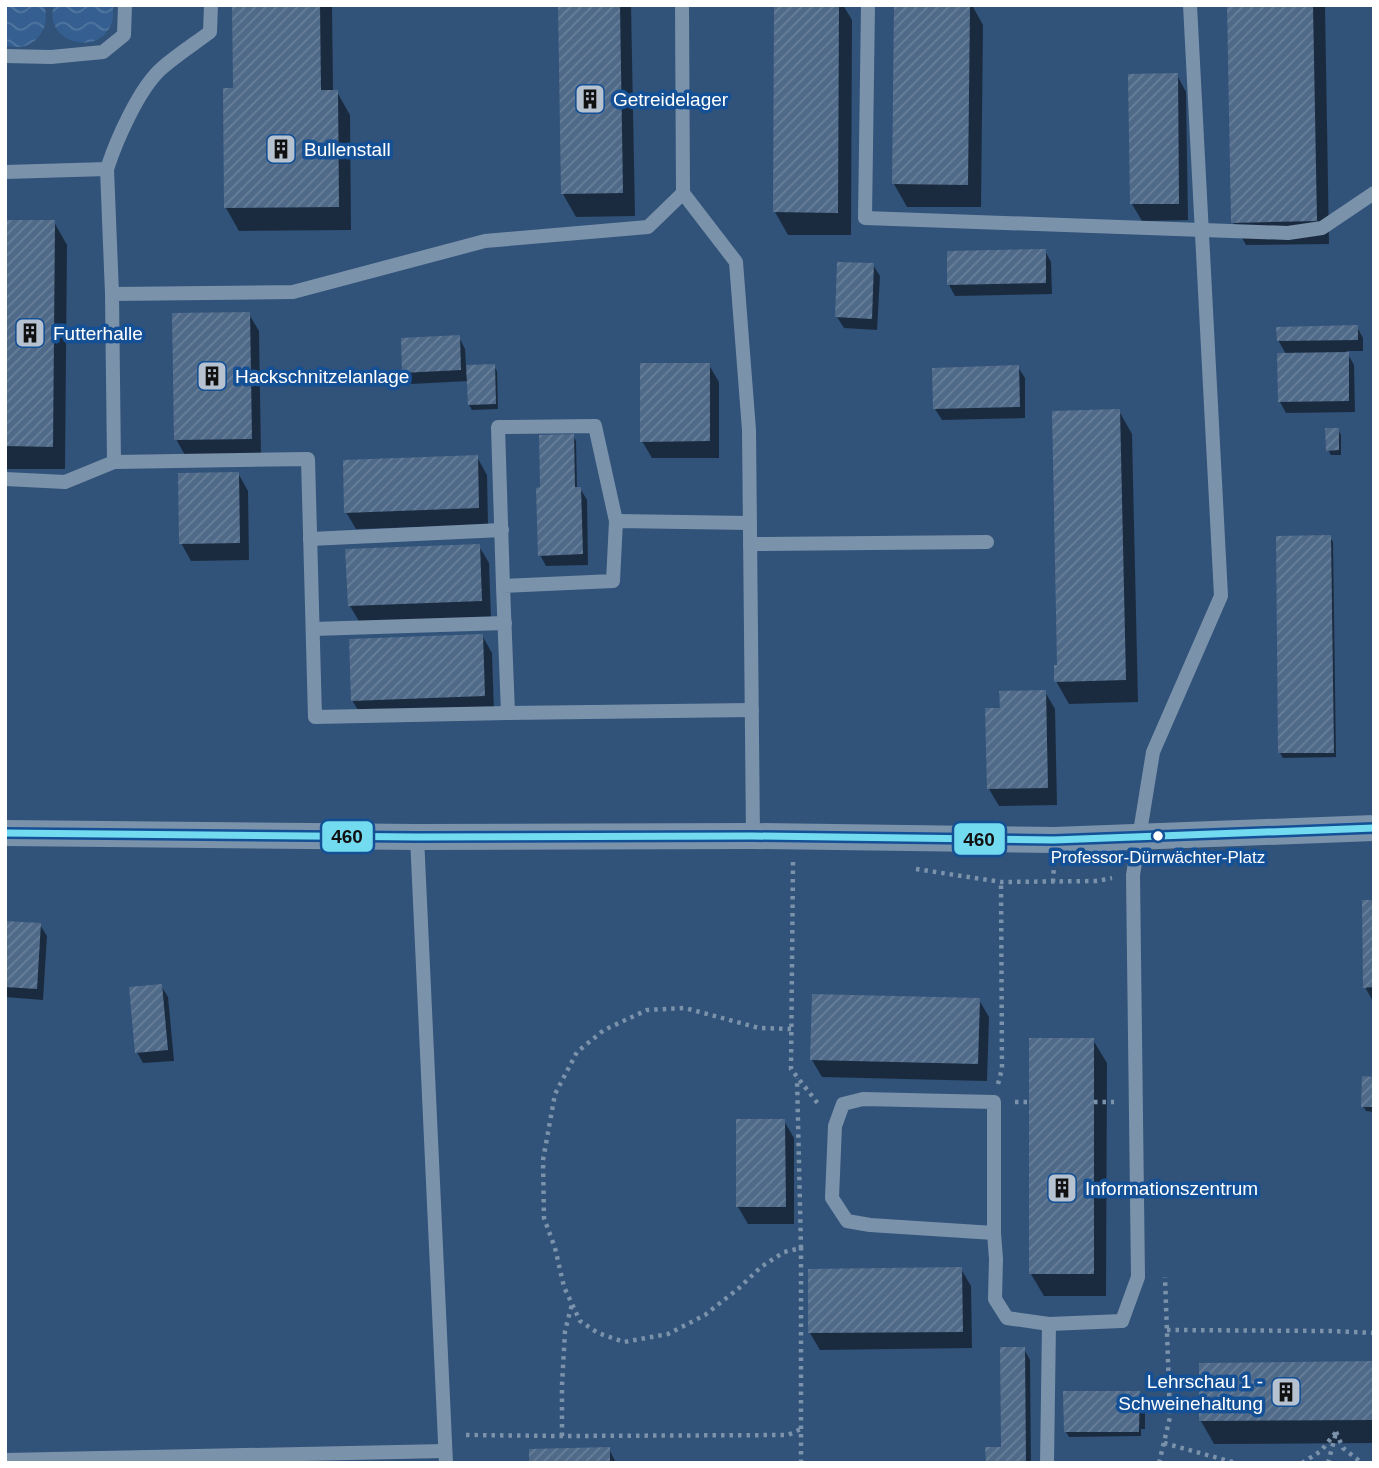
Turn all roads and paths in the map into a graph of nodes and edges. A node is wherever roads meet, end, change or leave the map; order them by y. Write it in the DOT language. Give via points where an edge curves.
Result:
graph roads {
  1 [pos="125,5"];
  2 [pos="211,5"];
  3 [pos="681,5"];
  4 [pos="868,5"];
  5 [pos="1190,5"];
  6 [pos="5,56"];
  7 [pos="107,170"];
  8 [pos="5,172"];
  9 [pos="684,193"];
  10 [pos="1374,193"];
  11 [pos="1202,229"];
  12 [pos="112,294"];
  13 [pos="114,462"];
  14 [pos="5,479"];
  15 [pos="616,521"];
  16 [pos="750,523"];
  17 [pos="502,530"];
  18 [pos="310,540"];
  19 [pos="987,542"];
  20 [pos="751,544"];
  21 [pos="503,586"];
  22 [pos="505,623"];
  23 [pos="313,629"];
  24 [pos="752,710"];
  25 [pos="508,713"];
  26 [pos="1374,828"];
  27 [pos="5,833"];
  28 [pos="753,836"];
  29 [pos="794,836"];
  30 [pos="1138,837"];
  31 [pos="417,838"];
  32 [pos="1001,882"];
  33 [pos="791,1029"];
  34 [pos="797,1078"];
  35 [pos="993,1102"];
  36 [pos="835,1126"];
  37 [pos="994,1233"];
  38 [pos="802,1248"];
  39 [pos="1165,1277"];
  40 [pos="572,1303"];
  41 [pos="1049,1324"];
  42 [pos="1167,1330"];
  43 [pos="1374,1333"];
  44 [pos="801,1429"];
  45 [pos="1336,1432"];
  46 [pos="444,1434"];
  47 [pos="562,1436"];
  48 [pos="1164,1443"];
  49 [pos="445,1457"];
  50 [pos="5,1460"];
  51 [pos="801,1463"];
  52 [pos="1047,1463"];
  53 [pos="1159,1463"];
  54 [pos="1236,1463"];
  55 [pos="1302,1463"];
  56 [pos="1328,1463"];
  57 [pos="1362,1463"];
  1 -- 6 [label="lane" via="124,35 103,52"];
  2 -- 7 [label="lane" via="210,32 160,70 139,98"];
  3 -- 9 [label="lane"];
  4 -- 11 [label="lane" via="865,218"];
  5 -- 11 [label="lane"];
  7 -- 8 [label="lane"];
  7 -- 12 [label="lane"];
  9 -- 12 [label="lane" via="648,227 485,241 293,292"];
  9 -- 16 [label="lane" via="736,262 749,430"];
  10 -- 11 [label="lane" via="1322,228 1288,233"];
  11 -- 30 [label="lane" via="1221,596 1153,752"];
  12 -- 13 [label="lane"];
  13 -- 14 [label="lane" via="65,482"];
  13 -- 18 [label="lane" via="308,459"];
  15 -- 16 [label="lane"];
  15 -- 17 [label="lane" via="595,426 498,427"];
  15 -- 21 [label="lane" via="614,581"];
  16 -- 20 [label="lane"];
  17 -- 18 [label="lane"];
  17 -- 21 [label="lane"];
  18 -- 23 [label="lane"];
  19 -- 20 [label="lane"];
  20 -- 24 [label="lane"];
  21 -- 22 [label="lane"];
  22 -- 23 [label="lane"];
  22 -- 25 [label="lane"];
  23 -- 25 [label="lane" via="315,718"];
  24 -- 25 [label="lane"];
  24 -- 28 [label="lane"];
  26 -- 30 [label="street"];
  27 -- 31 [label="street"];
  28 -- 29 [label="street"];
  28 -- 31 [label="street"];
  29 -- 30 [label="street"];
  29 -- 33 [label="path"];
  30 -- 41 [label="lane" via="1133,875 1138,1277 1122,1321"];
  31 -- 46 [label="lane"];
  32 -- 35 [label="path" via="1002,1069"];
  33 -- 34 [label="path" via="791,1069"];
  33 -- 40 [label="path" via="759,1028 685,1008 647,1010 604,1030 577,1052 555,1094 543,1160 544,1218"];
  34 -- 36 [label="path"];
  34 -- 38 [label="path"];
  35 -- 36 [label="lane" via="863,1099 843,1104"];
  35 -- 37 [label="lane"];
  36 -- 37 [label="lane" via="832,1198 847,1221"];
  37 -- 41 [label="lane" via="995,1299 1007,1318"];
  38 -- 40 [label="path" via="784,1252 705,1315 668,1334 624,1342 598,1334 580,1321"];
  38 -- 44 [label="path"];
  39 -- 42 [label="path"];
  40 -- 47 [label="path" via="565,1331"];
  41 -- 52 [label="lane"];
  42 -- 43 [label="path"];
  42 -- 48 [label="path" via="1170,1417"];
  44 -- 47 [label="path" via="788,1435"];
  44 -- 51 [label="path"];
  45 -- 55 [label="path" via="1321,1451"];
  45 -- 56 [label="path"];
  45 -- 57 [label="path" via="1343,1448"];
  46 -- 47 [label="path"];
  46 -- 49 [label="lane"];
  48 -- 53 [label="path"];
  48 -- 54 [label="path"];
  49 -- 50 [label="lane"];
}
